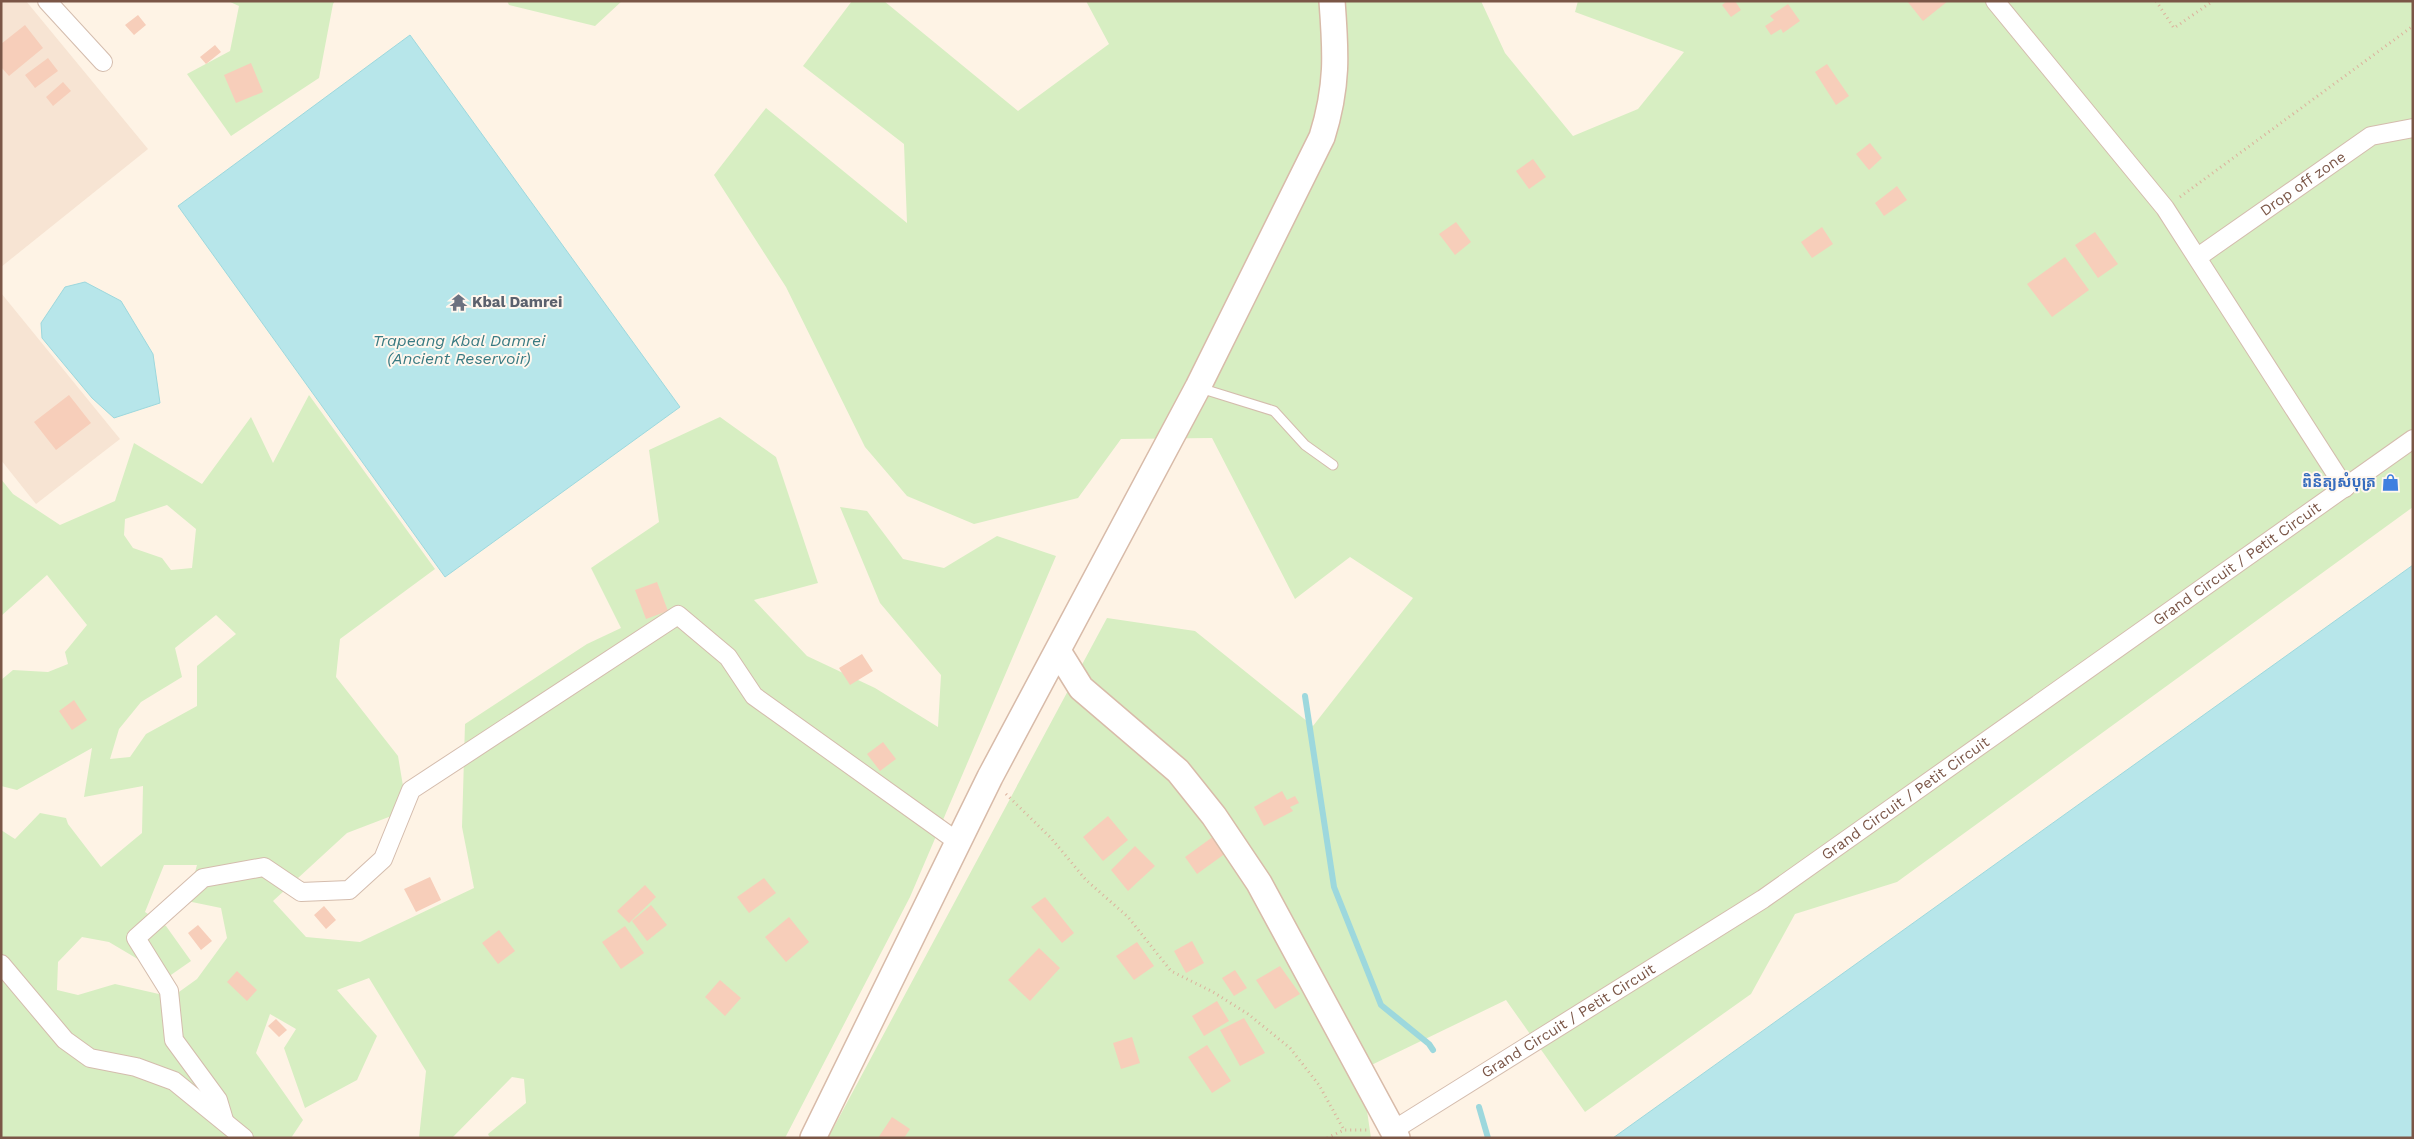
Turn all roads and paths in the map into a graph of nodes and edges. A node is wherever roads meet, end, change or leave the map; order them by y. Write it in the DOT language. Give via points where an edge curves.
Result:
graph roads {
  1 [pos="47,1"];
  2 [pos="1332,1"];
  3 [pos="1995,1"];
  4 [pos="2156,1"];
  5 [pos="2213,1"];
  6 [pos="2413,26"];
  7 [pos="103,62"];
  8 [pos="2413,128"];
  9 [pos="2165,208"];
  10 [pos="2198,257"];
  11 [pos="1198,387"];
  12 [pos="2413,439"];
  13 [pos="1333,465"];
  14 [pos="2345,488"];
  15 [pos="1058,652"];
  16 [pos="990,778"];
  17 [pos="958,842"];
  18 [pos="1,964"];
  19 [pos="224,1120"];
  20 [pos="1344,1130"];
  21 [pos="1394,1134"];
  22 [pos="244,1138"];
  23 [pos="813,1138"];
  24 [pos="1327,1138"];
  1 -- 7 [label="street"];
  2 -- 11 [label="main road" via="1336,64 1331,108 1322,137"];
  3 -- 9 [label="street"];
  4 -- 5 [label="path" via="2174,28"];
  6 -- 9 [label="path"];
  8 -- 10 [label="street, Drop off zone" via="2371,136"];
  9 -- 10 [label="street"];
  10 -- 14 [label="street"];
  11 -- 13 [label="lane" via="1274,411 1305,445"];
  11 -- 15 [label="main road"];
  12 -- 14 [label="street, Grand Circuit / Petit Circuit"];
  14 -- 21 [label="street, Grand Circuit / Petit Circuit" via="1763,899"];
  15 -- 16 [label="main road"];
  15 -- 21 [label="main road" via="1081,688 1178,771 1214,816 1258,883"];
  16 -- 17 [label="main road"];
  16 -- 20 [label="path" via="1051,838 1086,880 1128,917 1171,971 1248,1014 1290,1048 1319,1085"];
  17 -- 19 [label="street" via="754,696 728,657 678,615 411,790 383,859 349,890 301,892 264,867 203,878 136,938 169,991 174,1040 218,1100"];
  17 -- 23 [label="main road"];
  18 -- 19 [label="street" via="64,1040 90,1058 136,1067 174,1081"];
  19 -- 22 [label="street"];
  20 -- 21 [label="path"];
  20 -- 24 [label="path"];
}
